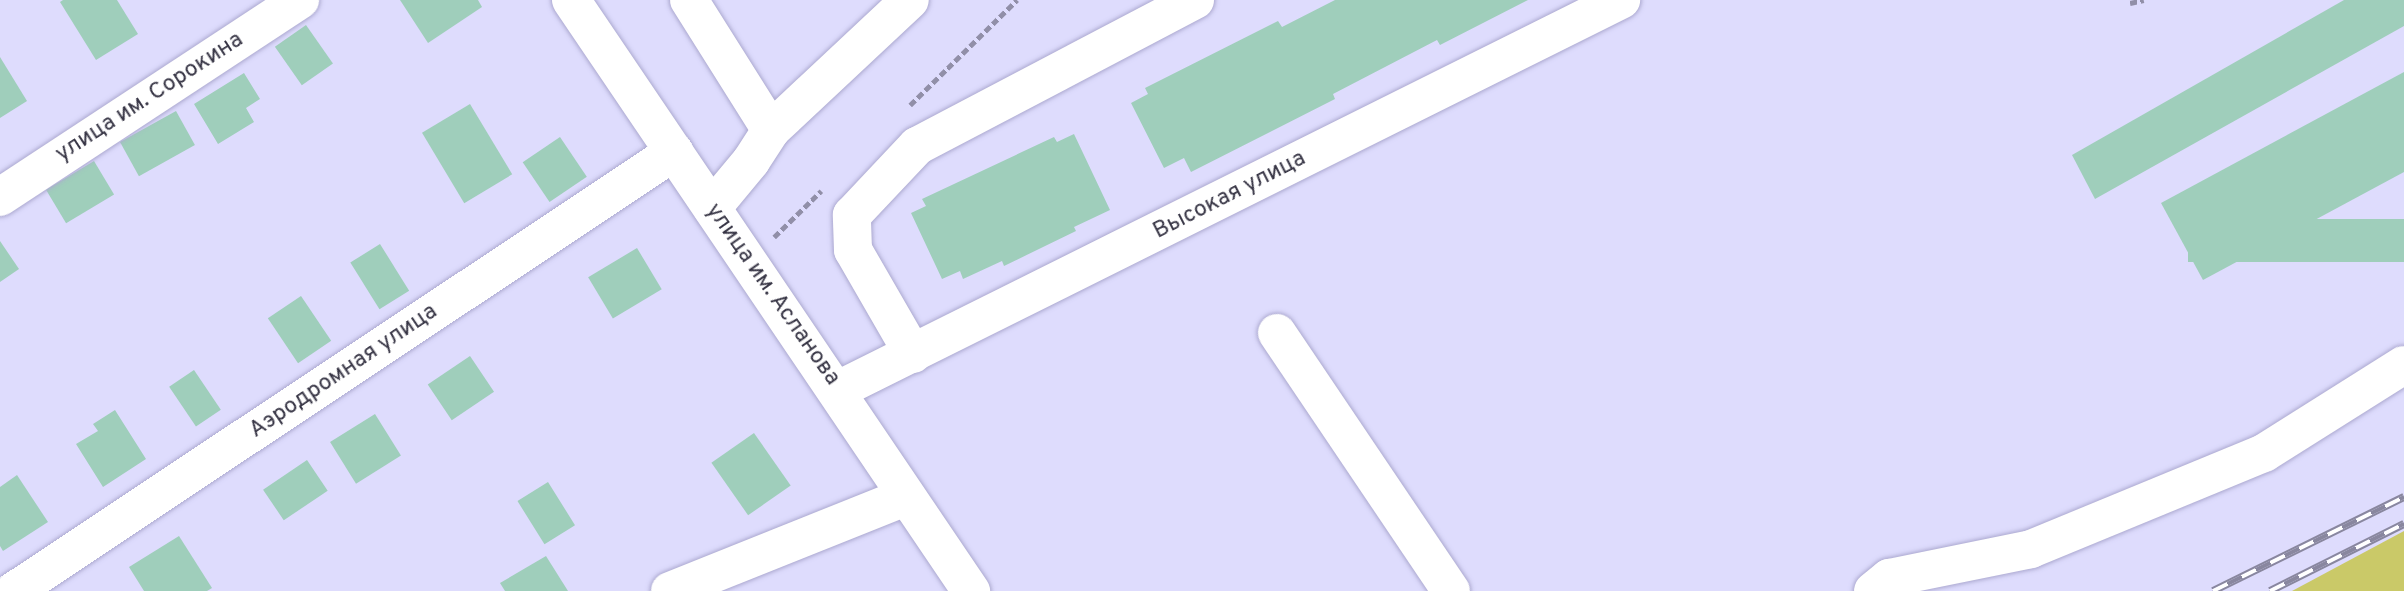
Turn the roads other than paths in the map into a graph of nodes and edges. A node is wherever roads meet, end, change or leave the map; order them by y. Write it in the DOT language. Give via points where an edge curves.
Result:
graph roads {
  1 [pos="300,0"];
  2 [pos="571,0"];
  3 [pos="690,0"];
  4 [pos="910,0"];
  5 [pos="1195,0"];
  6 [pos="1621,0"];
  7 [pos="761,146"];
  8 [pos="674,152"];
  9 [pos="0,197"];
  10 [pos="712,208"];
  11 [pos="1277,332"];
  12 [pos="912,354"];
  13 [pos="2404,365"];
  14 [pos="838,390"];
  15 [pos="905,497"];
  16 [pos="14,591"];
  17 [pos="670,591"];
  18 [pos="971,591"];
  19 [pos="1451,591"];
  20 [pos="1872,591"];
  1 -- 9 [label="street, улица им. Сорокина"];
  2 -- 8 [label="street, улица им. Асланова"];
  3 -- 7 [label="street"];
  4 -- 7 [label="street"];
  5 -- 12 [label="street" via="917,146 852,215 853,250"];
  6 -- 12 [label="street, Высокая улица"];
  7 -- 10 [label="street"];
  8 -- 10 [label="street, улица им. Асланова"];
  8 -- 16 [label="street, Аэродромная улица"];
  10 -- 14 [label="street, улица им. Асланова"];
  11 -- 19 [label="street"];
  12 -- 14 [label="street, Высокая улица"];
  13 -- 20 [label="street" via="2264,453 2031,549 1889,578"];
  14 -- 15 [label="street, улица им. Асланова"];
  15 -- 17 [label="street"];
  15 -- 18 [label="street, улица им. Асланова"];
}
